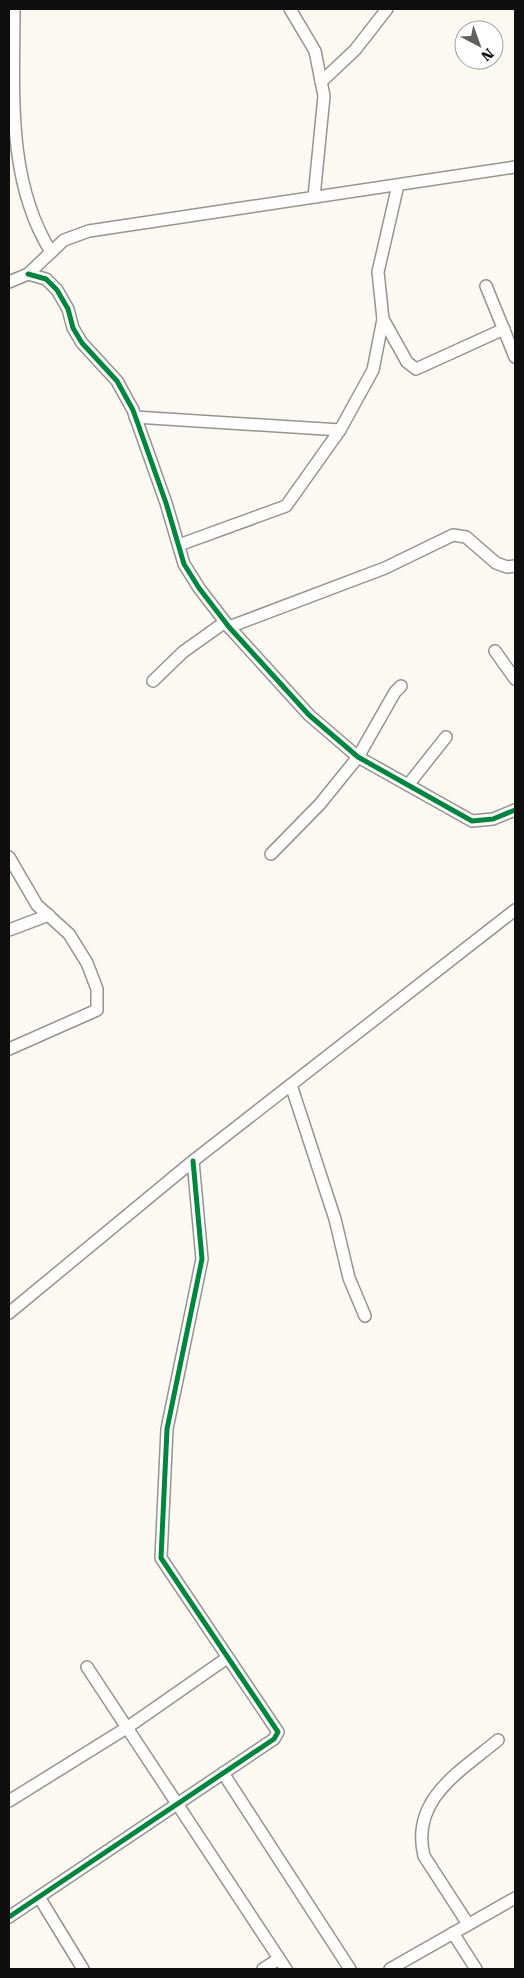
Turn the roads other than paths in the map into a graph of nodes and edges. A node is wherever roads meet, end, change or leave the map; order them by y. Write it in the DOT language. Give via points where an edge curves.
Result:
graph roads {
  1 [pos="14,9"];
  2 [pos="290,9"];
  3 [pos="387,9"];
  4 [pos="321,82"];
  5 [pos="515,167"];
  6 [pos="398,185"];
  7 [pos="314,198"];
  8 [pos="51,252"];
  9 [pos="28,274"];
  10 [pos="9,282"];
  11 [pos="486,286"];
  12 [pos="383,319"];
  13 [pos="504,329"];
  14 [pos="515,357"];
  15 [pos="135,417"];
  16 [pos="340,430"];
  17 [pos="178,544"];
  18 [pos="515,566"];
  19 [pos="227,625"];
  20 [pos="495,651"];
  21 [pos="515,679"];
  22 [pos="153,681"];
  23 [pos="401,686"];
  24 [pos="446,737"];
  25 [pos="358,757"];
  26 [pos="408,785"];
  27 [pos="515,810"];
  28 [pos="271,854"];
  29 [pos="9,857"];
  30 [pos="515,910"];
  31 [pos="49,915"];
  32 [pos="9,930"];
  33 [pos="9,1049"];
  34 [pos="291,1085"];
  35 [pos="193,1161"];
  36 [pos="9,1313"];
  37 [pos="365,1316"];
  38 [pos="227,1658"];
  39 [pos="87,1667"];
  40 [pos="128,1727"];
  41 [pos="498,1740"];
  42 [pos="223,1773"];
  43 [pos="9,1801"];
  44 [pos="178,1806"];
  45 [pos="40,1897"];
  46 [pos="515,1898"];
  47 [pos="9,1917"];
  48 [pos="468,1924"];
  49 [pos="453,1933"];
  50 [pos="279,1959"];
  51 [pos="408,1959"];
  52 [pos="83,1969"];
  53 [pos="263,1969"];
  54 [pos="286,1969"];
  55 [pos="350,1969"];
  56 [pos="390,1969"];
  57 [pos="415,1969"];
  58 [pos="476,1969"];
  1 -- 8 [label="street" via="14,128 26,193 39,234"];
  2 -- 4 [label="street" via="315,51"];
  3 -- 4 [label="street" via="355,50"];
  4 -- 7 [label="street" via="324,96"];
  5 -- 6 [label="street"];
  6 -- 7 [label="street"];
  6 -- 12 [label="street" via="378,272"];
  7 -- 8 [label="street" via="89,231 64,240"];
  8 -- 9 [label="street"];
  9 -- 10 [label="street"];
  9 -- 15 [label="street" via="46,279 57,290 82,343 117,381"];
  11 -- 13 [label="street"];
  12 -- 13 [label="street" via="407,362 416,369"];
  12 -- 16 [label="street" via="373,370"];
  13 -- 14 [label="street"];
  15 -- 16 [label="street"];
  15 -- 17 [label="street"];
  16 -- 17 [label="street" via="286,506"];
  17 -- 19 [label="street" via="189,572"];
  18 -- 19 [label="street" via="496,563 466,537 453,535 385,568"];
  19 -- 22 [label="street" via="183,652"];
  19 -- 25 [label="street" via="309,715"];
  20 -- 21 [label="street"];
  23 -- 25 [label="street"];
  24 -- 26 [label="street"];
  25 -- 26 [label="street"];
  25 -- 28 [label="street" via="320,804"];
  26 -- 27 [label="street" via="472,821 493,819"];
  29 -- 31 [label="street" via="36,906"];
  30 -- 34 [label="street"];
  31 -- 32 [label="street"];
  31 -- 33 [label="street" via="69,934 87,963 97,989 97,1010"];
  34 -- 35 [label="street"];
  34 -- 37 [label="street" via="335,1219 349,1278"];
  35 -- 36 [label="street"];
  35 -- 38 [label="street" via="202,1259 167,1429 161,1558"];
  38 -- 40 [label="street"];
  38 -- 42 [label="street" via="278,1732 274,1739"];
  39 -- 40 [label="street"];
  40 -- 43 [label="street"];
  40 -- 44 [label="street"];
  41 -- 48 [label="street" via="438,1791 425,1813 422,1829 424,1856"];
  42 -- 44 [label="street"];
  42 -- 55 [label="street"];
  44 -- 45 [label="street"];
  44 -- 50 [label="street"];
  45 -- 47 [label="street"];
  45 -- 52 [label="street"];
  46 -- 48 [label="street"];
  48 -- 49 [label="street"];
  49 -- 51 [label="street"];
  49 -- 58 [label="street"];
  50 -- 53 [label="street"];
  50 -- 54 [label="street"];
  51 -- 56 [label="street"];
  51 -- 57 [label="street"];
}
